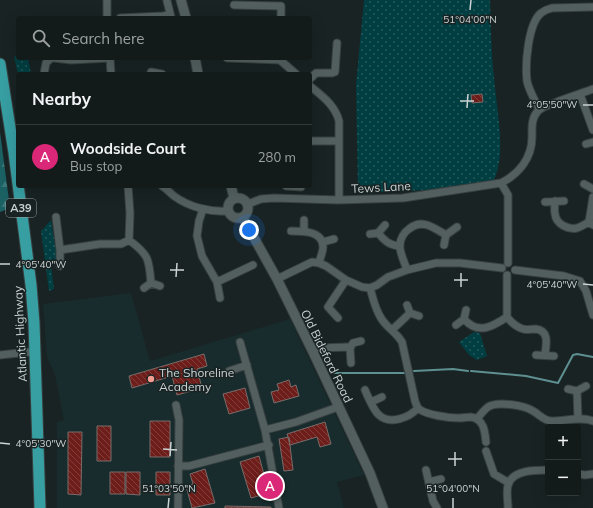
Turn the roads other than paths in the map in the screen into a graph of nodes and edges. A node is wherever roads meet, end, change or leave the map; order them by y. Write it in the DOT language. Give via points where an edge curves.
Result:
graph roads {
  1 [pos="107,0"];
  2 [pos="181,0"];
  3 [pos="167,2"];
  4 [pos="565,3"];
  5 [pos="234,5"];
  6 [pos="593,7"];
  7 [pos="107,16"];
  8 [pos="171,16"];
  9 [pos="185,16"];
  10 [pos="281,16"];
  11 [pos="337,44"];
  12 [pos="50,60"];
  13 [pos="110,60"];
  14 [pos="195,60"];
  15 [pos="281,60"];
  16 [pos="0,64"];
  17 [pos="44,72"];
  18 [pos="111,72"];
  19 [pos="198,72"];
  20 [pos="290,72"];
  21 [pos="312,76"];
  22 [pos="312,88"];
  23 [pos="593,89"];
  24 [pos="580,94"];
  25 [pos="539,109"];
  26 [pos="593,130"];
  27 [pos="312,141"];
  28 [pos="339,141"];
  29 [pos="16,169"];
  30 [pos="501,183"];
  31 [pos="584,184"];
  32 [pos="19,188"];
  33 [pos="128,188"];
  34 [pos="167,188"];
  35 [pos="232,188"];
  36 [pos="593,189"];
  37 [pos="593,197"];
  38 [pos="234,198"];
  39 [pos="339,200"];
  40 [pos="555,201"];
  41 [pos="564,201"];
  42 [pos="544,202"];
  43 [pos="248,204"];
  44 [pos="203,209"];
  45 [pos="227,210"];
  46 [pos="56,218"];
  47 [pos="243,218"];
  48 [pos="304,220"];
  49 [pos="591,224"];
  50 [pos="385,225"];
  51 [pos="457,227"];
  52 [pos="292,231"];
  53 [pos="304,231"];
  54 [pos="378,233"];
  55 [pos="370,234"];
  56 [pos="446,235"];
  57 [pos="334,238"];
  58 [pos="129,240"];
  59 [pos="323,242"];
  60 [pos="399,246"];
  61 [pos="444,246"];
  62 [pos="60,250"];
  63 [pos="319,263"];
  64 [pos="508,263"];
  65 [pos="253,265"];
  66 [pos="60,266"];
  67 [pos="502,268"];
  68 [pos="407,270"];
  69 [pos="515,270"];
  70 [pos="507,275"];
  71 [pos="277,279"];
  72 [pos="346,280"];
  73 [pos="217,282"];
  74 [pos="151,283"];
  75 [pos="160,286"];
  76 [pos="144,288"];
  77 [pos="370,288"];
  78 [pos="593,288"];
  79 [pos="586,290"];
  80 [pos="220,298"];
  81 [pos="407,305"];
  82 [pos="466,310"];
  83 [pos="410,313"];
  84 [pos="593,315"];
  85 [pos="419,316"];
  86 [pos="507,317"];
  87 [pos="338,318"];
  88 [pos="464,319"];
  89 [pos="456,325"];
  90 [pos="392,330"];
  91 [pos="361,341"];
  92 [pos="240,342"];
  93 [pos="350,348"];
  94 [pos="313,352"];
  95 [pos="34,353"];
  96 [pos="0,355"];
  97 [pos="536,355"];
  98 [pos="545,355"];
  99 [pos="554,356"];
  100 [pos="350,363"];
  101 [pos="246,365"];
  102 [pos="229,371"];
  103 [pos="586,386"];
  104 [pos="568,389"];
  105 [pos="365,390"];
  106 [pos="577,391"];
  107 [pos="382,397"];
  108 [pos="371,402"];
  109 [pos="176,405"];
  110 [pos="338,407"];
  111 [pos="418,408"];
  112 [pos="477,419"];
  113 [pos="578,419"];
  114 [pos="593,421"];
  115 [pos="265,430"];
  116 [pos="486,442"];
  117 [pos="269,445"];
  118 [pos="486,451"];
  119 [pos="178,466"];
  120 [pos="426,470"];
  121 [pos="545,470"];
  122 [pos="581,474"];
  123 [pos="593,474"];
  124 [pos="441,479"];
  125 [pos="429,482"];
  126 [pos="509,483"];
  127 [pos="40,508"];
  128 [pos="178,508"];
  129 [pos="279,508"];
  130 [pos="384,508"];
  131 [pos="437,508"];
  132 [pos="508,508"];
  1 -- 7 [label="street"];
  2 -- 9 [label="street"];
  3 -- 8 [label="street"];
  4 -- 6 [label="street" via="571,8"];
  4 -- 25 [label="street" via="541,13 535,22 528,45 527,81"];
  5 -- 10 [label="street" via="281,6"];
  11 -- 21 [label="street" via="335,72 316,73"];
  12 -- 17 [label="street" via="46,63"];
  13 -- 18 [label="street"];
  14 -- 19 [label="street"];
  15 -- 20 [label="street"];
  16 -- 29 [label="highway, Atlantic Highway / A39"];
  22 -- 28 [label="street" via="335,109 339,121"];
  23 -- 24 [label="street"];
  24 -- 25 [label="street"];
  24 -- 26 [label="street"];
  25 -- 30 [label="street, Tews Lane" via="533,119 532,145 524,166"];
  27 -- 28 [label="street"];
  28 -- 39 [label="street"];
  30 -- 39 [label="street, Tews Lane" via="403,198"];
  30 -- 64 [label="street" via="508,195"];
  31 -- 36 [label="street"];
  32 -- 95 [label="highway, Atlantic Highway / A39" via="31,285"];
  33 -- 58 [label="street"];
  34 -- 44 [label="street" via="180,200"];
  35 -- 38 [label="street"];
  37 -- 49 [label="street"];
  38 -- 43 [label="street" via="243,199"];
  38 -- 45 [label="street"];
  39 -- 43 [label="street, Tews Lane" via="274,198"];
  40 -- 41 [label="street"];
  40 -- 42 [label="street"];
  40 -- 49 [label="street" via="555,216 565,227 578,228"];
  43 -- 47 [label="street" via="248,212"];
  44 -- 45 [label="street"];
  44 -- 73 [label="street" via="197,236 202,256"];
  45 -- 47 [label="street" via="235,219"];
  46 -- 62 [label="street"];
  47 -- 71 [label="street, Old Bideford Road"];
  48 -- 53 [label="street"];
  50 -- 54 [label="street"];
  51 -- 56 [label="street"];
  52 -- 53 [label="street"];
  53 -- 59 [label="street" via="318,236"];
  54 -- 55 [label="street"];
  54 -- 60 [label="street" via="392,245"];
  56 -- 60 [label="street" via="420,223 403,234"];
  56 -- 61 [label="street"];
  57 -- 59 [label="street"];
  58 -- 62 [label="street" via="121,244 100,244"];
  58 -- 74 [label="street" via="141,249 147,258"];
  59 -- 63 [label="street"];
  60 -- 68 [label="street"];
  62 -- 66 [label="street"];
  63 -- 71 [label="street" via="312,262"];
  63 -- 72 [label="street"];
  64 -- 67 [label="street"];
  64 -- 69 [label="street" via="513,265"];
  65 -- 73 [label="street"];
  67 -- 68 [label="street" via="436,263"];
  67 -- 70 [label="street"];
  68 -- 77 [label="street" via="388,277"];
  69 -- 70 [label="street" via="513,274"];
  69 -- 79 [label="street" via="573,278 580,281"];
  70 -- 86 [label="street"];
  71 -- 94 [label="street, Old Bideford Road"];
  72 -- 77 [label="street"];
  72 -- 87 [label="street" via="325,308"];
  73 -- 80 [label="street"];
  74 -- 75 [label="street"];
  74 -- 76 [label="street"];
  77 -- 90 [label="street" via="381,318"];
  78 -- 79 [label="street"];
  79 -- 84 [label="street"];
  81 -- 83 [label="street"];
  82 -- 88 [label="street"];
  83 -- 85 [label="street"];
  83 -- 90 [label="street"];
  86 -- 88 [label="street" via="492,327 484,328 472,326"];
  86 -- 98 [label="street" via="521,328 542,331 547,341"];
  88 -- 89 [label="street"];
  90 -- 111 [label="street" via="402,342"];
  91 -- 93 [label="street" via="353,343"];
  92 -- 101 [label="street"];
  93 -- 94 [label="street" via="319,348"];
  93 -- 100 [label="street"];
  94 -- 110 [label="street, Old Bideford Road"];
  95 -- 96 [label="street"];
  95 -- 127 [label="highway, Atlantic Highway / A39"];
  97 -- 98 [label="street"];
  98 -- 99 [label="street"];
  101 -- 102 [label="street"];
  101 -- 115 [label="street"];
  103 -- 106 [label="street"];
  104 -- 106 [label="street"];
  105 -- 108 [label="street"];
  106 -- 113 [label="street"];
  107 -- 108 [label="street"];
  108 -- 111 [label="street" via="378,414 384,418 402,418"];
  109 -- 119 [label="street" via="179,420"];
  110 -- 115 [label="street"];
  110 -- 130 [label="street, Old Bideford Road"];
  111 -- 112 [label="street" via="440,416"];
  112 -- 113 [label="street" via="488,407 500,404 525,407 546,420"];
  112 -- 116 [label="street" via="482,424"];
  113 -- 114 [label="street"];
  115 -- 117 [label="street"];
  117 -- 119 [label="street" via="189,466"];
  117 -- 129 [label="street"];
  118 -- 126 [label="street" via="494,474"];
  119 -- 128 [label="street"];
  120 -- 125 [label="street"];
  121 -- 126 [label="street" via="516,475"];
  122 -- 123 [label="street"];
  124 -- 125 [label="street"];
  125 -- 131 [label="street"];
  126 -- 132 [label="street"];
}
